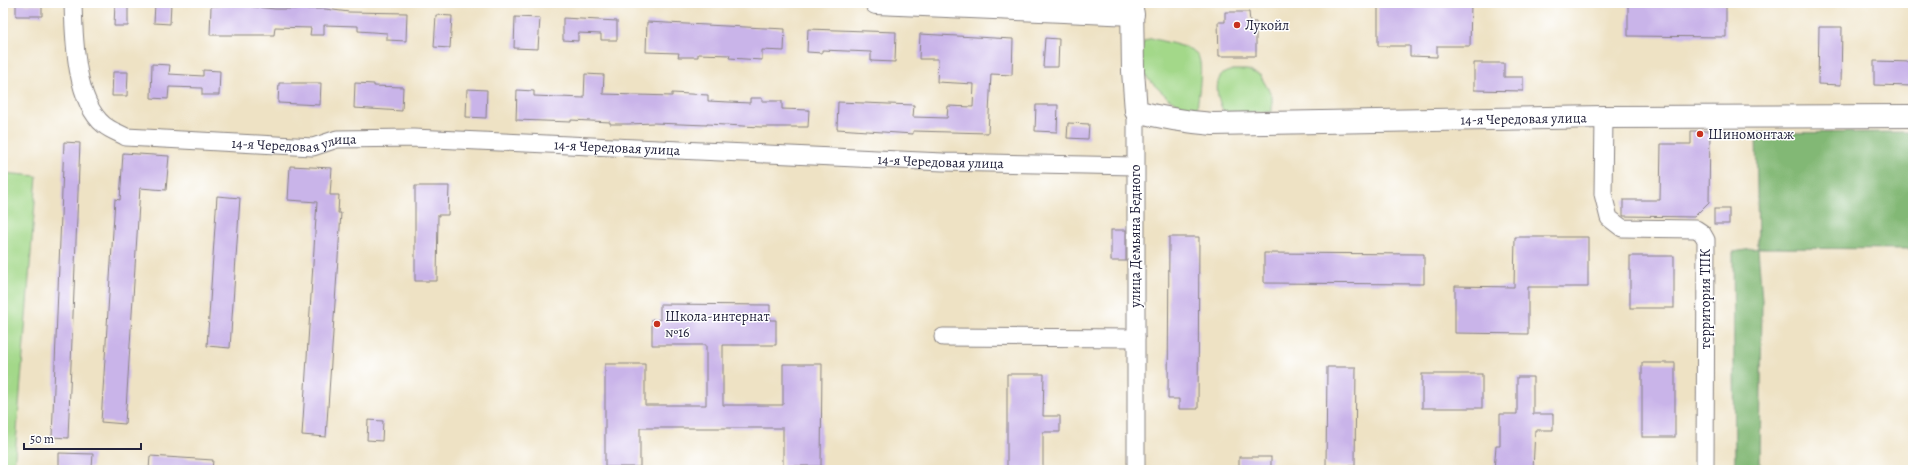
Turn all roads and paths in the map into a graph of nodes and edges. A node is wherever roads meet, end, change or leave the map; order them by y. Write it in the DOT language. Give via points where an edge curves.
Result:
graph roads {
  1 [pos="73,3"];
  2 [pos="876,3"];
  3 [pos="1132,8"];
  4 [pos="1136,111"];
  5 [pos="1913,116"];
  6 [pos="1604,117"];
  7 [pos="1135,166"];
  8 [pos="943,337"];
  9 [pos="1136,338"];
  10 [pos="1136,470"];
  11 [pos="1705,470"];
  1 -- 7 [label="street, 14-я Чередовая улица" via="74,47 86,100 104,125 126,137 313,147 337,139 413,138 936,162"];
  2 -- 3 [label="main road"];
  3 -- 4 [label="main road, улица Демьяна Бедного"];
  4 -- 6 [label="main road, 14-я Чередовая улица" via="1160,118 1213,124"];
  4 -- 7 [label="street, улица Демьяна Бедного"];
  5 -- 6 [label="main road, 14-я Чередовая улица"];
  6 -- 11 [label="street, территория ТПК" via="1603,194 1609,218 1622,228 1696,229 1702,232 1706,240"];
  7 -- 9 [label="street, улица Демьяна Бедного"];
  8 -- 9 [label="street"];
  9 -- 10 [label="street, улица Демьяна Бедного"];
}
